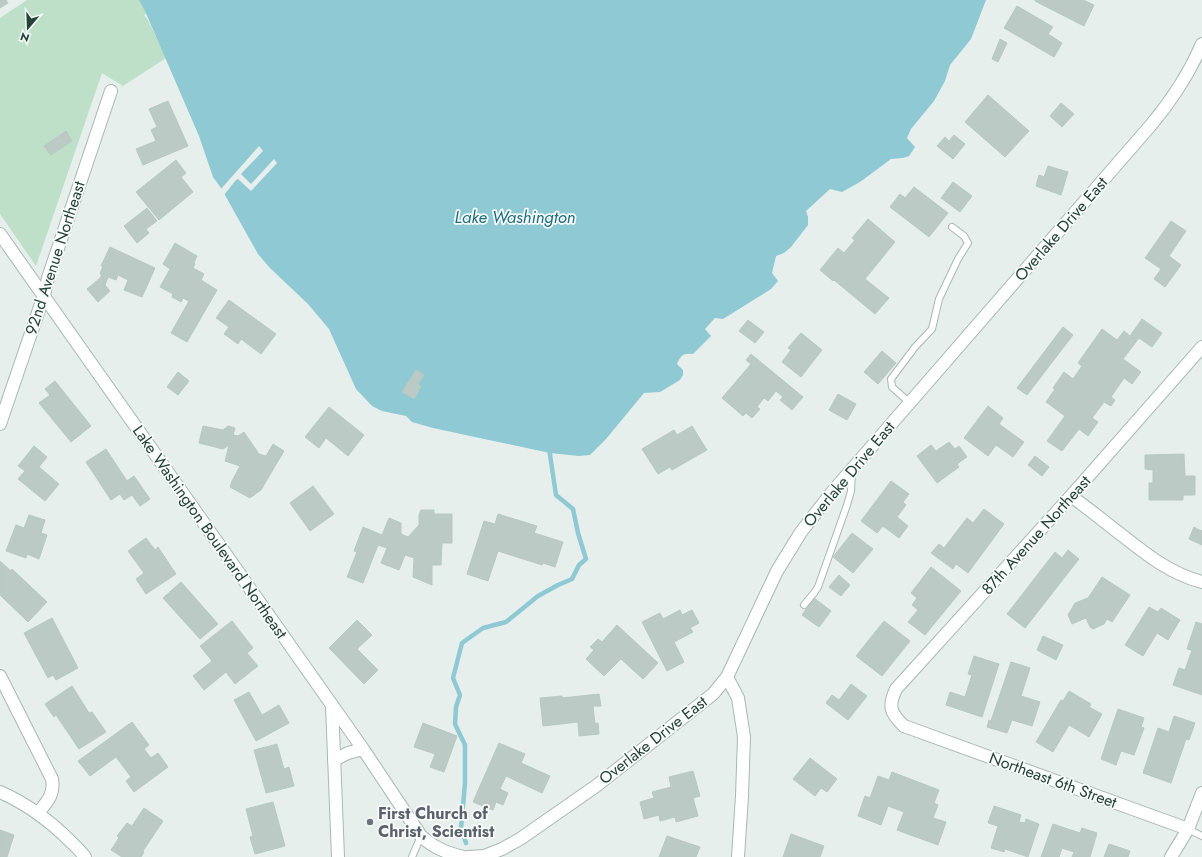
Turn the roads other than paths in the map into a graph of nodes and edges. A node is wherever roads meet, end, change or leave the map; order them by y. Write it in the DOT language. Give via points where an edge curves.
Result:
graph roads {
  1 [pos="1202,44"];
  2 [pos="111,92"];
  3 [pos="952,227"];
  4 [pos="0,234"];
  5 [pos="44,295"];
  6 [pos="1202,347"];
  7 [pos="910,403"];
  8 [pos="0,424"];
  9 [pos="852,469"];
  10 [pos="1072,496"];
  11 [pos="1202,582"];
  12 [pos="804,605"];
  13 [pos="0,676"];
  14 [pos="726,677"];
  15 [pos="332,705"];
  16 [pos="904,726"];
  17 [pos="363,748"];
  18 [pos="334,760"];
  19 [pos="0,792"];
  20 [pos="1202,793"];
  21 [pos="38,813"];
  22 [pos="1188,829"];
  23 [pos="421,836"];
  24 [pos="1202,836"];
  25 [pos="85,857"];
  26 [pos="338,857"];
  27 [pos="412,857"];
  28 [pos="464,857"];
  29 [pos="468,857"];
  30 [pos="738,857"];
  31 [pos="1171,857"];
  1 -- 7 [label="street, Overlake Drive East" via="1193,66 1164,110"];
  2 -- 5 [label="street, 92nd Avenue Northeast"];
  3 -- 7 [label="lane" via="964,236 968,243 939,299 932,329 891,378 892,387"];
  4 -- 5 [label="street, Lake Washington Boulevard Northeast"];
  5 -- 8 [label="street, 92nd Avenue Northeast"];
  5 -- 15 [label="street, Lake Washington Boulevard Northeast"];
  6 -- 10 [label="street, 87th Avenue Northeast"];
  7 -- 9 [label="street, Overlake Drive East"];
  9 -- 12 [label="lane" via="851,491 840,527 818,587"];
  9 -- 14 [label="street, Overlake Drive East" via="801,532 777,571"];
  10 -- 11 [label="street" via="1150,557 1170,570"];
  10 -- 16 [label="street, 87th Avenue Northeast" via="896,689 891,700 892,711"];
  13 -- 21 [label="street" via="52,779 54,788 51,797"];
  14 -- 29 [label="street, Overlake Drive East" via="713,694 596,786 502,849 484,856"];
  14 -- 30 [label="street" via="738,698 744,737"];
  15 -- 17 [label="street"];
  15 -- 18 [label="street"];
  16 -- 22 [label="street, Northeast 6th Street"];
  17 -- 18 [label="street"];
  17 -- 23 [label="street"];
  18 -- 26 [label="street"];
  19 -- 21 [label="street"];
  20 -- 22 [label="street"];
  21 -- 25 [label="street"];
  22 -- 24 [label="lane, Northeast 6th Street"];
  22 -- 31 [label="street"];
  23 -- 27 [label="lane"];
  23 -- 28 [label="street" via="438,849"];
}
